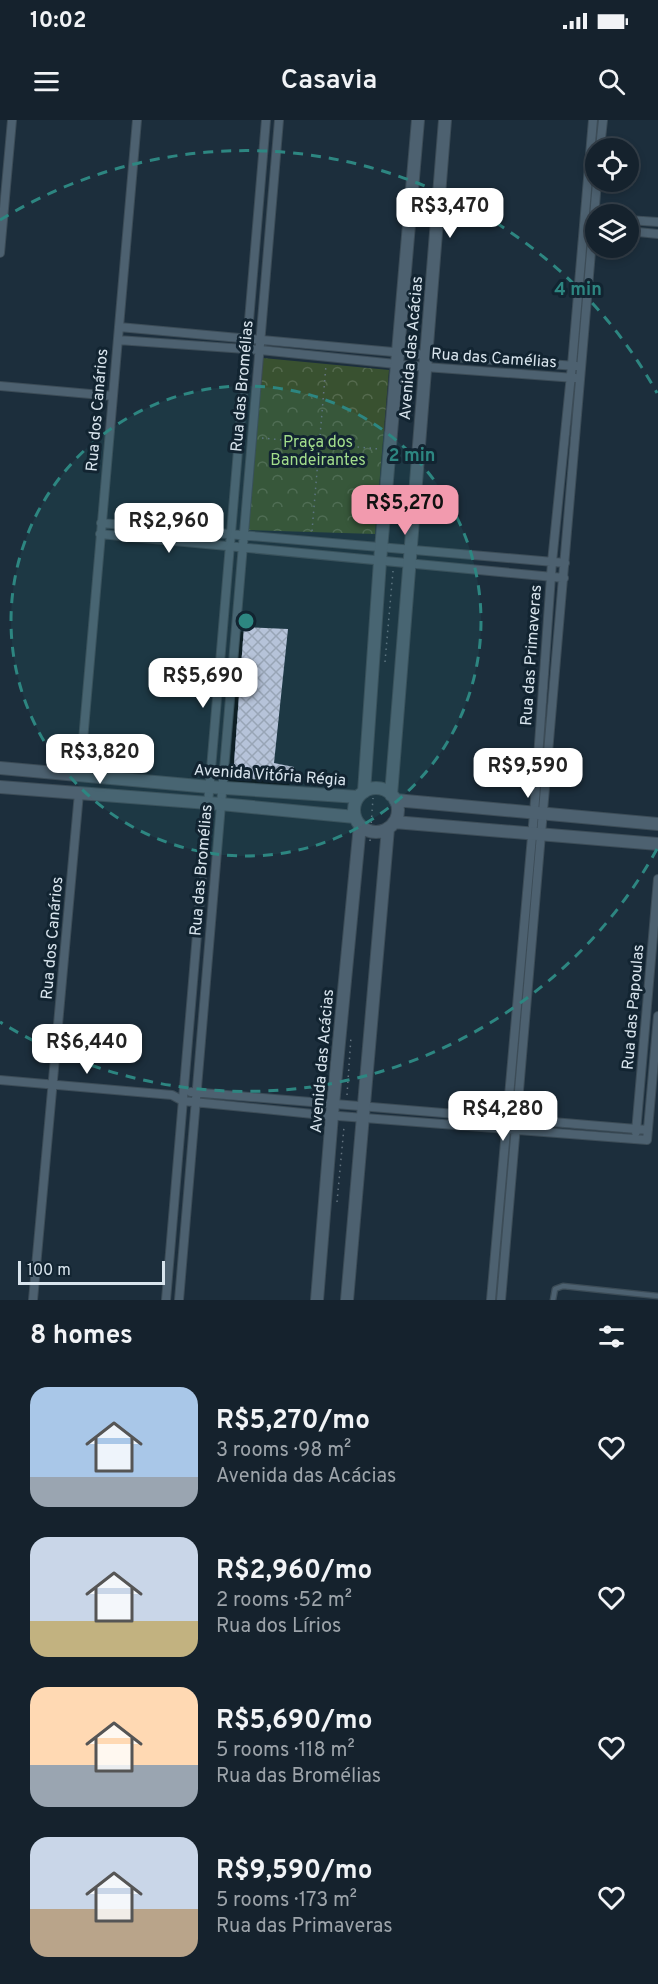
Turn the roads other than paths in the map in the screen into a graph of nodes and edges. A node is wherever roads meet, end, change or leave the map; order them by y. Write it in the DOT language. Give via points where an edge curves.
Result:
graph roads {
  1 [pos="12,120"];
  2 [pos="137,120"];
  3 [pos="266,120"];
  4 [pos="279,120"];
  5 [pos="418,120"];
  6 [pos="445,120"];
  7 [pos="593,120"];
  8 [pos="603,120"];
  9 [pos="601,138"];
  10 [pos="586,204"];
  11 [pos="585,216"];
  12 [pos="639,221"];
  13 [pos="658,222"];
  14 [pos="584,228"];
  15 [pos="639,232"];
  16 [pos="658,234"];
  17 [pos="0,253"];
  18 [pos="592,258"];
  19 [pos="119,327"];
  20 [pos="247,338"];
  21 [pos="261,339"];
  22 [pos="118,340"];
  23 [pos="246,349"];
  24 [pos="260,350"];
  25 [pos="398,358"];
  26 [pos="425,361"];
  27 [pos="572,366"];
  28 [pos="582,366"];
  29 [pos="571,377"];
  30 [pos="581,378"];
  31 [pos="0,386"];
  32 [pos="113,396"];
  33 [pos="101,523"];
  34 [pos="100,534"];
  35 [pos="230,534"];
  36 [pos="242,535"];
  37 [pos="229,547"];
  38 [pos="382,547"];
  39 [pos="241,548"];
  40 [pos="409,549"];
  41 [pos="380,561"];
  42 [pos="552,562"];
  43 [pos="565,563"];
  44 [pos="408,564"];
  45 [pos="551,577"];
  46 [pos="564,578"];
  47 [pos="0,768"];
  48 [pos="80,775"];
  49 [pos="0,787"];
  50 [pos="210,787"];
  51 [pos="223,788"];
  52 [pos="79,793"];
  53 [pos="361,794"];
  54 [pos="393,797"];
  55 [pos="215,804"];
  56 [pos="539,815"];
  57 [pos="358,821"];
  58 [pos="658,824"];
  59 [pos="391,825"];
  60 [pos="537,834"];
  61 [pos="658,843"];
  62 [pos="658,879"];
  63 [pos="658,1016"];
  64 [pos="0,1080"];
  65 [pos="52,1085"];
  66 [pos="183,1091"];
  67 [pos="196,1092"];
  68 [pos="172,1095"];
  69 [pos="183,1101"];
  70 [pos="195,1102"];
  71 [pos="333,1109"];
  72 [pos="363,1111"];
  73 [pos="506,1117"];
  74 [pos="516,1118"];
  75 [pos="506,1129"];
  76 [pos="515,1129"];
  77 [pos="636,1129"];
  78 [pos="648,1130"];
  79 [pos="635,1139"];
  80 [pos="658,1296"];
  81 [pos="33,1300"];
  82 [pos="166,1300"];
  83 [pos="179,1300"];
  84 [pos="317,1300"];
  85 [pos="347,1300"];
  86 [pos="491,1300"];
  87 [pos="501,1300"];
  88 [pos="552,1300"];
  1 -- 17 [label="street"];
  2 -- 19 [label="street, Rua dos Canários"];
  3 -- 20 [label="street, Rua das Bromélias"];
  4 -- 21 [label="street, Rua das Bromélias"];
  5 -- 25 [label="street, Avenida das Acácias"];
  6 -- 26 [label="street, Avenida das Acácias"];
  7 -- 10 [label="street, Rua das Primaveras"];
  8 -- 9 [label="street"];
  11 -- 14 [label="street, Rua das Primaveras"];
  12 -- 13 [label="street"];
  14 -- 27 [label="street, Rua das Primaveras"];
  15 -- 16 [label="street"];
  18 -- 28 [label="street, Rua das Primaveras"];
  19 -- 20 [label="street, Rua das Camélias"];
  19 -- 22 [label="street, Rua dos Canários"];
  20 -- 21 [label="street, Rua das Camélias"];
  20 -- 23 [label="street, Rua das Bromélias"];
  21 -- 24 [label="street, Rua das Bromélias"];
  21 -- 25 [label="street, Rua das Camélias"];
  22 -- 23 [label="street, Rua das Camélias"];
  22 -- 32 [label="street, Rua dos Canários"];
  23 -- 24 [label="street, Rua das Camélias"];
  23 -- 35 [label="street, Rua das Bromélias"];
  24 -- 25 [label="street, Rua das Camélias" via="326,357"];
  24 -- 36 [label="street, Rua das Bromélias"];
  25 -- 26 [label="street, Rua das Camélias"];
  25 -- 38 [label="street, Avenida das Acácias"];
  26 -- 27 [label="street, Rua das Camélias"];
  26 -- 29 [label="street, Rua das Camélias"];
  26 -- 40 [label="street, Avenida das Acácias"];
  27 -- 28 [label="street, Rua das Camélias"];
  27 -- 29 [label="street, Rua das Primaveras"];
  28 -- 30 [label="street, Rua das Primaveras"];
  29 -- 30 [label="street, Rua das Camélias"];
  29 -- 42 [label="street, Rua das Primaveras"];
  30 -- 43 [label="street, Rua das Primaveras"];
  31 -- 32 [label="street"];
  32 -- 33 [label="street, Rua dos Canários"];
  33 -- 34 [label="street, Rua dos Canários"];
  33 -- 35 [label="street"];
  34 -- 37 [label="street"];
  34 -- 48 [label="street, Rua dos Canários"];
  35 -- 36 [label="street"];
  35 -- 37 [label="street, Rua das Bromélias"];
  36 -- 38 [label="street"];
  36 -- 39 [label="street, Rua das Bromélias"];
  37 -- 39 [label="street"];
  37 -- 50 [label="street, Rua das Bromélias"];
  38 -- 40 [label="street"];
  38 -- 41 [label="street, Avenida das Acácias"];
  39 -- 41 [label="street"];
  39 -- 51 [label="street, Rua das Bromélias"];
  40 -- 42 [label="street"];
  40 -- 44 [label="street, Avenida das Acácias"];
  41 -- 44 [label="street"];
  41 -- 53 [label="street, Avenida das Acácias"];
  42 -- 43 [label="street"];
  42 -- 45 [label="street, Rua das Primaveras"];
  43 -- 46 [label="street, Rua das Primaveras"];
  44 -- 45 [label="street"];
  44 -- 54 [label="street, Avenida das Acácias"];
  45 -- 46 [label="street"];
  45 -- 56 [label="street, Rua das Primaveras"];
  46 -- 56 [label="street, Rua das Primaveras"];
  47 -- 48 [label="street, Avenida Vitória Régia"];
  48 -- 50 [label="street, Avenida Vitória Régia"];
  48 -- 52 [label="street, Rua dos Canários" via="87,786"];
  49 -- 52 [label="street, Avenida Vitória Régia"];
  50 -- 51 [label="street, Avenida Vitória Régia"];
  50 -- 55 [label="street, Rua das Bromélias"];
  51 -- 53 [label="street, Avenida Vitória Régia"];
  51 -- 55 [label="street, Rua das Bromélias"];
  52 -- 55 [label="street, Avenida Vitória Régia"];
  52 -- 65 [label="street, Rua dos Canários"];
  53 -- 54 [label="street" via="379,788"];
  53 -- 57 [label="street" via="354,810"];
  54 -- 56 [label="street"];
  54 -- 59 [label="street" via="397,807"];
  55 -- 57 [label="street, Avenida Vitória Régia"];
  55 -- 66 [label="street, Rua das Bromélias"];
  55 -- 67 [label="street, Rua das Bromélias"];
  56 -- 58 [label="street"];
  56 -- 60 [label="street, Rua das Primaveras"];
  57 -- 59 [label="street" via="377,832"];
  57 -- 71 [label="street, Avenida das Acácias"];
  59 -- 60 [label="street"];
  59 -- 72 [label="street"];
  60 -- 61 [label="street"];
  60 -- 73 [label="street, Rua das Primaveras"];
  60 -- 74 [label="street, Rua das Primaveras"];
  62 -- 77 [label="street, Rua das Papoulas"];
  63 -- 78 [label="street, Rua das Papoulas"];
  64 -- 65 [label="street"];
  65 -- 68 [label="street"];
  65 -- 81 [label="street, Rua dos Canários"];
  66 -- 67 [label="street"];
  66 -- 68 [label="street"];
  66 -- 69 [label="street, Rua das Bromélias"];
  67 -- 70 [label="street, Rua das Bromélias"];
  67 -- 71 [label="street"];
  68 -- 69 [label="street"];
  69 -- 70 [label="street"];
  69 -- 82 [label="street, Rua das Bromélias"];
  70 -- 71 [label="street"];
  70 -- 83 [label="street, Rua das Bromélias"];
  71 -- 72 [label="street"];
  71 -- 84 [label="street, Avenida das Acácias"];
  72 -- 73 [label="street"];
  72 -- 75 [label="street"];
  72 -- 85 [label="street"];
  73 -- 74 [label="street"];
  73 -- 75 [label="street, Rua das Primaveras"];
  74 -- 76 [label="street, Rua das Primaveras"];
  74 -- 77 [label="street"];
  75 -- 76 [label="street"];
  75 -- 86 [label="street, Rua das Primaveras"];
  76 -- 79 [label="street"];
  76 -- 87 [label="street, Rua das Primaveras"];
  77 -- 78 [label="street"];
  77 -- 79 [label="street, Rua das Papoulas"];
  78 -- 79 [label="street, Rua das Papoulas" via="647,1140"];
  80 -- 88 [label="lane" via="564,1286 555,1289"];
}
